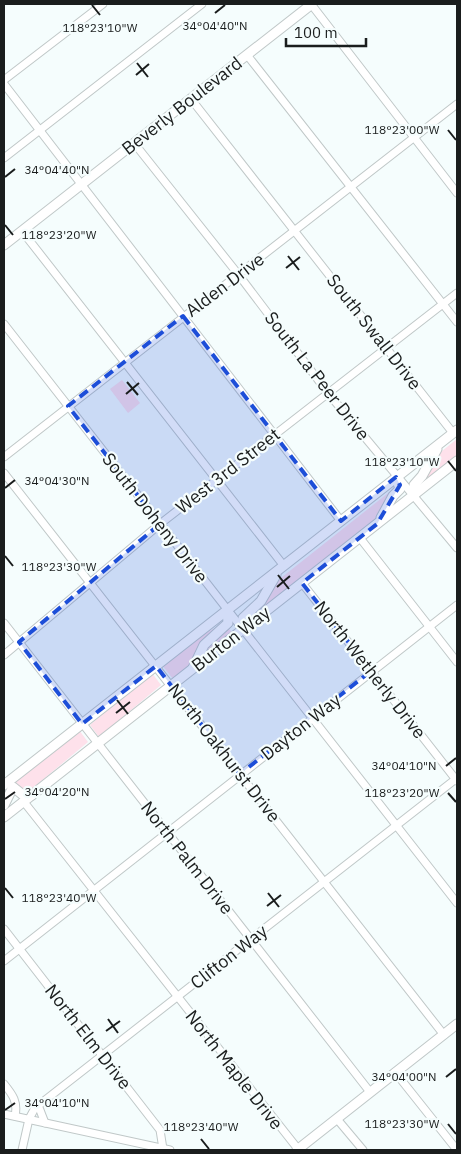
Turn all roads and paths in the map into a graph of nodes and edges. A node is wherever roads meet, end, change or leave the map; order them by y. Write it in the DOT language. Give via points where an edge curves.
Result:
graph roads {
  1 [pos="103,4"];
  2 [pos="202,4"];
  3 [pos="312,4"];
  4 [pos="247,55"];
  5 [pos="4,82"];
  6 [pos="190,99"];
  7 [pos="457,103"];
  8 [pos="39,130"];
  9 [pos="414,137"];
  10 [pos="134,143"];
  11 [pos="4,158"];
  12 [pos="81,184"];
  13 [pos="350,187"];
  14 [pos="457,193"];
  15 [pos="22,231"];
  16 [pos="295,231"];
  17 [pos="4,245"];
  18 [pos="238,274"];
  19 [pos="457,293"];
  20 [pos="443,304"];
  21 [pos="183,316"];
  22 [pos="457,322"];
  23 [pos="4,324"];
  24 [pos="386,347"];
  25 [pos="125,361"];
  26 [pos="328,392"];
  27 [pos="68,406"];
  28 [pos="455,431"];
  29 [pos="274,435"];
  30 [pos="443,441"];
  31 [pos="4,456"];
  32 [pos="457,461"];
  33 [pos="4,473"];
  34 [pos="396,477"];
  35 [pos="217,480"];
  36 [pos="415,494"];
  37 [pos="341,521"];
  38 [pos="160,524"];
  39 [pos="377,524"];
  40 [pos="360,538"];
  41 [pos="457,548"];
  42 [pos="282,567"];
  43 [pos="90,583"];
  44 [pos="302,583"];
  45 [pos="457,605"];
  46 [pos="227,610"];
  47 [pos="4,623"];
  48 [pos="430,626"];
  49 [pos="242,630"];
  50 [pos="19,642"];
  51 [pos="4,654"];
  52 [pos="457,662"];
  53 [pos="156,666"];
  54 [pos="193,669"];
  55 [pos="371,671"];
  56 [pos="171,686"];
  57 [pos="312,718"];
  58 [pos="82,724"];
  59 [pos="98,743"];
  60 [pos="240,774"];
  61 [pos="457,779"];
  62 [pos="7,782"];
  63 [pos="32,795"];
  64 [pos="24,802"];
  65 [pos="4,805"];
  66 [pos="4,817"];
  67 [pos="397,825"];
  68 [pos="167,832"];
  69 [pos="324,882"];
  70 [pos="93,891"];
  71 [pos="457,903"];
  72 [pos="4,930"];
  73 [pos="251,939"];
  74 [pos="19,950"];
  75 [pos="4,961"];
  76 [pos="177,997"];
  77 [pos="457,1026"];
  78 [pos="444,1035"];
  79 [pos="104,1055"];
  80 [pos="396,1072"];
  81 [pos="4,1084"];
  82 [pos="370,1092"];
  83 [pos="38,1106"];
  84 [pos="4,1114"];
  85 [pos="15,1116"];
  86 [pos="29,1119"];
  87 [pos="337,1119"];
  88 [pos="46,1123"];
  89 [pos="166,1149"];
  90 [pos="22,1150"];
  91 [pos="297,1150"];
  92 [pos="363,1150"];
  93 [pos="457,1150"];
  1 -- 5 [label="street"];
  2 -- 8 [label="street"];
  3 -- 4 [label="main road, Beverly Boulevard"];
  3 -- 9 [label="street"];
  4 -- 6 [label="main road, Beverly Boulevard"];
  4 -- 13 [label="street"];
  5 -- 8 [label="street"];
  6 -- 10 [label="main road, Beverly Boulevard"];
  6 -- 16 [label="street, South Swall Drive"];
  7 -- 9 [label="street, Alden Drive"];
  8 -- 11 [label="street"];
  8 -- 12 [label="street"];
  9 -- 13 [label="street, Alden Drive"];
  9 -- 14 [label="street"];
  10 -- 12 [label="main road, Beverly Boulevard"];
  10 -- 18 [label="street, South La Peer Drive"];
  12 -- 15 [label="main road, Beverly Boulevard"];
  12 -- 21 [label="street"];
  13 -- 16 [label="street, Alden Drive"];
  13 -- 20 [label="street"];
  15 -- 17 [label="main road, Beverly Boulevard"];
  15 -- 25 [label="street"];
  16 -- 18 [label="street, Alden Drive"];
  16 -- 24 [label="street, South Swall Drive"];
  18 -- 21 [label="street, Alden Drive"];
  18 -- 26 [label="street, South La Peer Drive"];
  19 -- 20 [label="street, West 3rd Street"];
  20 -- 22 [label="street"];
  20 -- 24 [label="street, West 3rd Street"];
  21 -- 25 [label="street, Alden Drive"];
  21 -- 29 [label="street"];
  23 -- 27 [label="street, South Doheny Drive"];
  24 -- 26 [label="street, West 3rd Street"];
  24 -- 28 [label="street, South Swall Drive"];
  25 -- 27 [label="street, Alden Drive"];
  25 -- 35 [label="street"];
  26 -- 29 [label="street, West 3rd Street"];
  26 -- 34 [label="street, South La Peer Drive"];
  27 -- 31 [label="street, Alden Drive"];
  27 -- 38 [label="street, South Doheny Drive"];
  28 -- 30 [label="main road, Burton Way"];
  29 -- 35 [label="street, West 3rd Street"];
  29 -- 37 [label="street"];
  30 -- 34 [label="main road, Burton Way"];
  30 -- 36 [label="main road" via="414,485"];
  32 -- 36 [label="main road, Burton Way"];
  33 -- 43 [label="street, North Oakhurst Drive"];
  34 -- 36 [label="street, South La Peer Drive"];
  34 -- 37 [label="main road, Burton Way"];
  34 -- 39 [label="main road" via="400,489"];
  35 -- 38 [label="street, West 3rd Street"];
  35 -- 42 [label="street"];
  36 -- 39 [label="main road, Burton Way"];
  36 -- 41 [label="street, South La Peer Drive"];
  37 -- 42 [label="main road, Burton Way"];
  38 -- 43 [label="street, West 3rd Street"];
  38 -- 46 [label="street, South Doheny Drive"];
  39 -- 40 [label="main road, Burton Way"];
  40 -- 44 [label="main road, Burton Way"];
  40 -- 48 [label="street"];
  42 -- 46 [label="main road, Burton Way"];
  42 -- 49 [label="main road" via="261,601 243,618"];
  43 -- 50 [label="street, West 3rd Street"];
  43 -- 53 [label="street, North Oakhurst Drive"];
  44 -- 49 [label="main road, Burton Way"];
  44 -- 55 [label="street, North Wetherly Drive"];
  45 -- 48 [label="street, Dayton Way"];
  46 -- 49 [label="street, South Doheny Drive"];
  46 -- 53 [label="main road, Burton Way"];
  46 -- 54 [label="main road" via="228,623 204,645"];
  47 -- 50 [label="street, North Palm Drive"];
  48 -- 52 [label="street"];
  48 -- 55 [label="street, Dayton Way"];
  49 -- 54 [label="main road, Burton Way"];
  49 -- 57 [label="street, South Doheny Drive"];
  50 -- 51 [label="street, West 3rd Street"];
  50 -- 58 [label="street, North Palm Drive"];
  53 -- 56 [label="street, North Oakhurst Drive"];
  53 -- 58 [label="main road, Burton Way"];
  54 -- 56 [label="main road, Burton Way"];
  55 -- 57 [label="street, Dayton Way"];
  55 -- 61 [label="street, North Wetherly Drive"];
  56 -- 59 [label="main road, Burton Way"];
  56 -- 60 [label="street, North Oakhurst Drive"];
  57 -- 60 [label="street, Dayton Way"];
  57 -- 67 [label="street, South Doheny Drive"];
  58 -- 59 [label="street, North Palm Drive"];
  58 -- 62 [label="main road, Burton Way"];
  59 -- 63 [label="main road, Burton Way"];
  59 -- 68 [label="street, North Palm Drive"];
  60 -- 68 [label="street, Dayton Way"];
  60 -- 69 [label="street, North Oakhurst Drive"];
  61 -- 67 [label="street, Clifton Way"];
  62 -- 63 [label="main road" via="24,795"];
  62 -- 65 [label="main road"];
  63 -- 64 [label="main road, Burton Way"];
  64 -- 66 [label="main road, Burton Way"];
  64 -- 70 [label="street, North Maple Drive"];
  67 -- 69 [label="street, Clifton Way"];
  67 -- 71 [label="street, South Doheny Drive"];
  68 -- 70 [label="street, Dayton Way"];
  68 -- 73 [label="street, North Palm Drive"];
  69 -- 73 [label="street, Clifton Way"];
  69 -- 78 [label="street, North Oakhurst Drive"];
  70 -- 74 [label="street, Dayton Way"];
  70 -- 76 [label="street, North Maple Drive"];
  72 -- 74 [label="street, North Elm Drive"];
  73 -- 76 [label="street, Clifton Way"];
  73 -- 82 [label="street, North Palm Drive"];
  74 -- 75 [label="street, Dayton Way"];
  74 -- 79 [label="street, North Elm Drive"];
  76 -- 79 [label="street, Clifton Way"];
  76 -- 91 [label="street, North Maple Drive"];
  77 -- 78 [label="main road"];
  78 -- 80 [label="main road"];
  79 -- 83 [label="street, Clifton Way"];
  79 -- 89 [label="street, North Elm Drive" via="160,1130"];
  80 -- 82 [label="main road"];
  80 -- 93 [label="street"];
  81 -- 85 [label="street" via="15,1098"];
  82 -- 87 [label="main road"];
  83 -- 86 [label="street, Clifton Way"];
  83 -- 88 [label="street"];
  84 -- 85 [label="street"];
  85 -- 86 [label="street"];
  86 -- 88 [label="street"];
  86 -- 90 [label="street, Clifton Way"];
  87 -- 91 [label="main road"];
  87 -- 92 [label="street"];
  88 -- 89 [label="street"];
}
